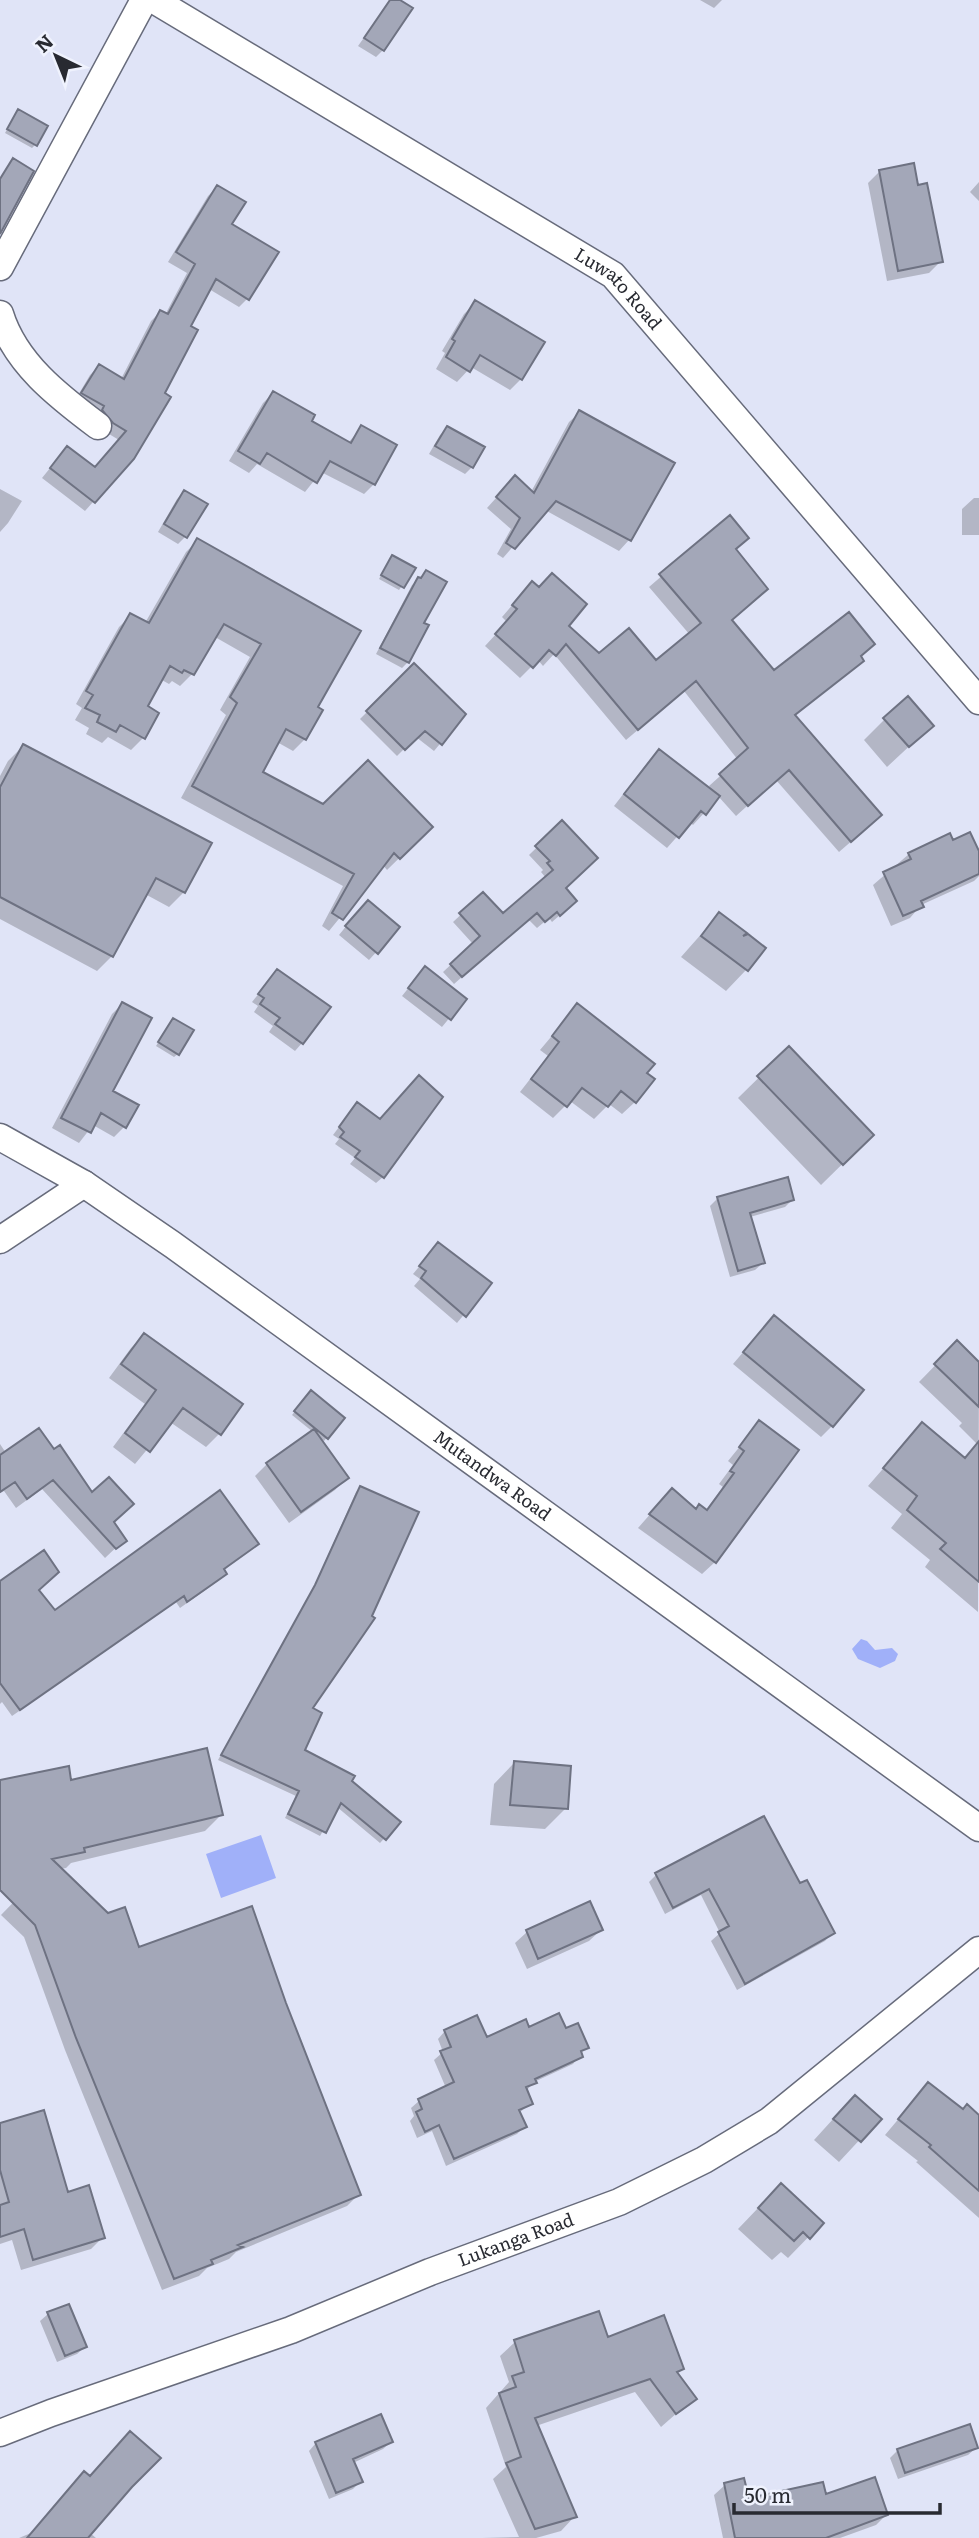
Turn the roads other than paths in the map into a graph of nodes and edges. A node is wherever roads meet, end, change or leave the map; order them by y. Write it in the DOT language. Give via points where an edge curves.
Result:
graph roads {
  1 [pos="144,0"];
  2 [pos="154,0"];
  3 [pos="0,267"];
  4 [pos="0,314"];
  5 [pos="98,426"];
  6 [pos="979,701"];
  7 [pos="0,1137"];
  8 [pos="85,1184"];
  9 [pos="0,1240"];
  10 [pos="979,1828"];
  11 [pos="979,1950"];
  12 [pos="0,2433"];
  1 -- 3 [label="street"];
  2 -- 6 [label="street, Luwato Road" via="613,275"];
  4 -- 5 [label="street" via="24,361"];
  7 -- 8 [label="street, Mutandwa Road"];
  8 -- 9 [label="street"];
  8 -- 10 [label="street, Mutandwa Road"];
  11 -- 12 [label="street, Lukanga Road" via="769,2121 704,2160 631,2196 291,2330"];
}
